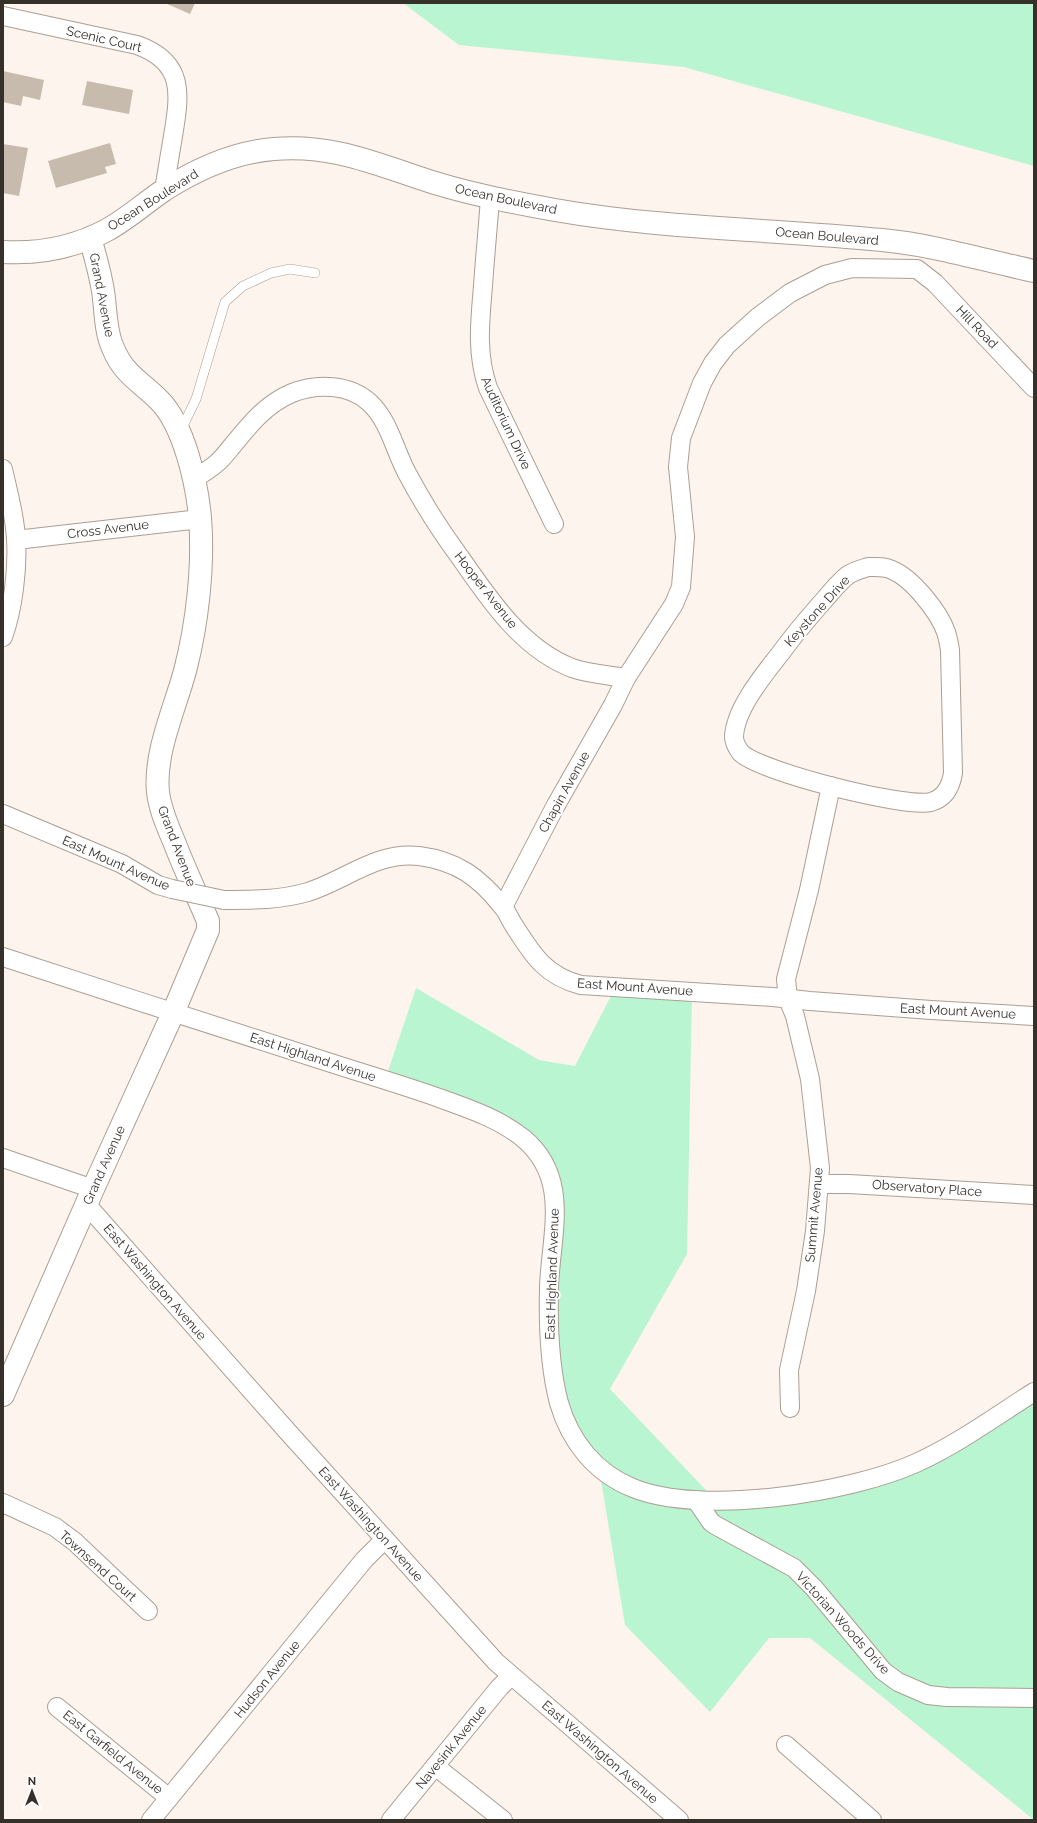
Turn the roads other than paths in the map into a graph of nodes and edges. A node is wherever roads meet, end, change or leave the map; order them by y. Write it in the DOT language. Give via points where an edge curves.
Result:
graph roads {
  1 [pos="3,16"];
  2 [pos="164,190"];
  3 [pos="490,198"];
  4 [pos="90,238"];
  5 [pos="3,252"];
  6 [pos="1034,271"];
  7 [pos="314,273"];
  8 [pos="1034,388"];
  9 [pos="179,433"];
  10 [pos="3,469"];
  11 [pos="194,479"];
  12 [pos="200,519"];
  13 [pos="554,524"];
  14 [pos="16,540"];
  15 [pos="3,637"];
  16 [pos="626,678"];
  17 [pos="831,786"];
  18 [pos="3,814"];
  19 [pos="503,907"];
  20 [pos="3,957"];
  21 [pos="788,999"];
  22 [pos="173,1012"];
  23 [pos="1034,1016"];
  24 [pos="3,1158"];
  25 [pos="819,1184"];
  26 [pos="1034,1195"];
  27 [pos="90,1196"];
  28 [pos="9,1365"];
  29 [pos="1034,1392"];
  30 [pos="3,1395"];
  31 [pos="790,1408"];
  32 [pos="696,1500"];
  33 [pos="3,1503"];
  34 [pos="385,1539"];
  35 [pos="148,1611"];
  36 [pos="511,1676"];
  37 [pos="1034,1698"];
  38 [pos="57,1707"];
  39 [pos="786,1745"];
  40 [pos="435,1766"];
  41 [pos="169,1798"];
  42 [pos="151,1820"];
  43 [pos="391,1820"];
  44 [pos="503,1820"];
  45 [pos="679,1820"];
  46 [pos="872,1820"];
  1 -- 2 [label="street, Scenic Court" via="137,45 157,54 177,82 179,99"];
  2 -- 3 [label="street, Ocean Boulevard" via="200,170 245,153 271,149 318,148 362,158 431,182"];
  2 -- 4 [label="street, Ocean Boulevard" via="108,229"];
  3 -- 6 [label="street, Ocean Boulevard" via="602,217 928,246"];
  3 -- 13 [label="street, Auditorium Drive" via="480,359 488,388"];
  4 -- 5 [label="street, Ocean Boulevard" via="51,250"];
  4 -- 9 [label="street, Grand Avenue" via="98,265 112,348 125,370 172,415"];
  7 -- 9 [label="lane" via="290,269 271,273 243,286 225,302 196,400"];
  8 -- 16 [label="street, Hill Road" via="935,283 917,269 852,268 825,275 790,293 758,316 727,345 712,363 702,383 681,438 678,467 685,537 681,587 674,604"];
  9 -- 11 [label="street, Grand Avenue"];
  10 -- 14 [label="street"];
  11 -- 12 [label="street, Grand Avenue"];
  11 -- 16 [label="street, Hooper Avenue" via="217,463 255,418 277,400 312,388 332,386 355,392 369,401 384,421 407,473 430,515 480,586 522,635 547,655 571,668"];
  12 -- 14 [label="street, Cross Avenue"];
  12 -- 22 [label="street, Grand Avenue" via="200,571 195,622 186,669 162,747 158,791 164,816 208,921 208,930"];
  14 -- 15 [label="street" via="14,580"];
  16 -- 19 [label="street, Chapin Avenue"];
  17 -- 17 [label="street, Keystone Drive" via="907,801 930,802 940,798 951,782 954,759 950,650 946,632 920,593 891,569 868,567 848,575 793,636 754,689 737,721 734,737 741,752 749,759"];
  17 -- 21 [label="street" via="809,890 786,980"];
  18 -- 19 [label="street, East Mount Avenue, bridge" via="122,864 158,885 224,900 268,900 290,896 310,891 373,862 406,856 458,867 481,883"];
  19 -- 21 [label="street, East Mount Avenue" via="545,968 555,976 570,982 580,985"];
  20 -- 22 [label="street, East Highland Avenue"];
  21 -- 23 [label="street, East Mount Avenue"];
  21 -- 25 [label="street, Summit Avenue" via="810,1079 820,1168"];
  22 -- 27 [label="street, Grand Avenue"];
  22 -- 32 [label="street, East Highland Avenue" via="478,1112 523,1138 545,1165 553,1186 556,1218 548,1328 554,1378 569,1430 589,1459 619,1481 648,1494"];
  24 -- 27 [label="street, East Washington Avenue"];
  25 -- 26 [label="street, Observatory Place"];
  25 -- 31 [label="street, Summit Avenue" via="806,1291 789,1370"];
  27 -- 28 [label="street, Grand Avenue"];
  27 -- 34 [label="street, East Washington Avenue"];
  28 -- 30 [label="street, Grand Avenue"];
  29 -- 32 [label="street, East Highland Avenue" via="955,1442 918,1462 886,1475 792,1496"];
  32 -- 37 [label="street, Victorian Woods Drive" via="715,1525 794,1568 814,1588 883,1671 898,1682 928,1695"];
  33 -- 35 [label="street, Townsend Court" via="60,1530"];
  34 -- 36 [label="street, East Washington Avenue" via="464,1628"];
  34 -- 41 [label="street, Hudson Avenue" via="364,1560"];
  36 -- 40 [label="street, Navesink Avenue"];
  36 -- 45 [label="street, East Washington Avenue"];
  38 -- 41 [label="street, East Garfield Avenue"];
  39 -- 46 [label="street"];
  40 -- 43 [label="street, Navesink Avenue"];
  40 -- 44 [label="street"];
  41 -- 42 [label="street, Hudson Avenue"];
}
